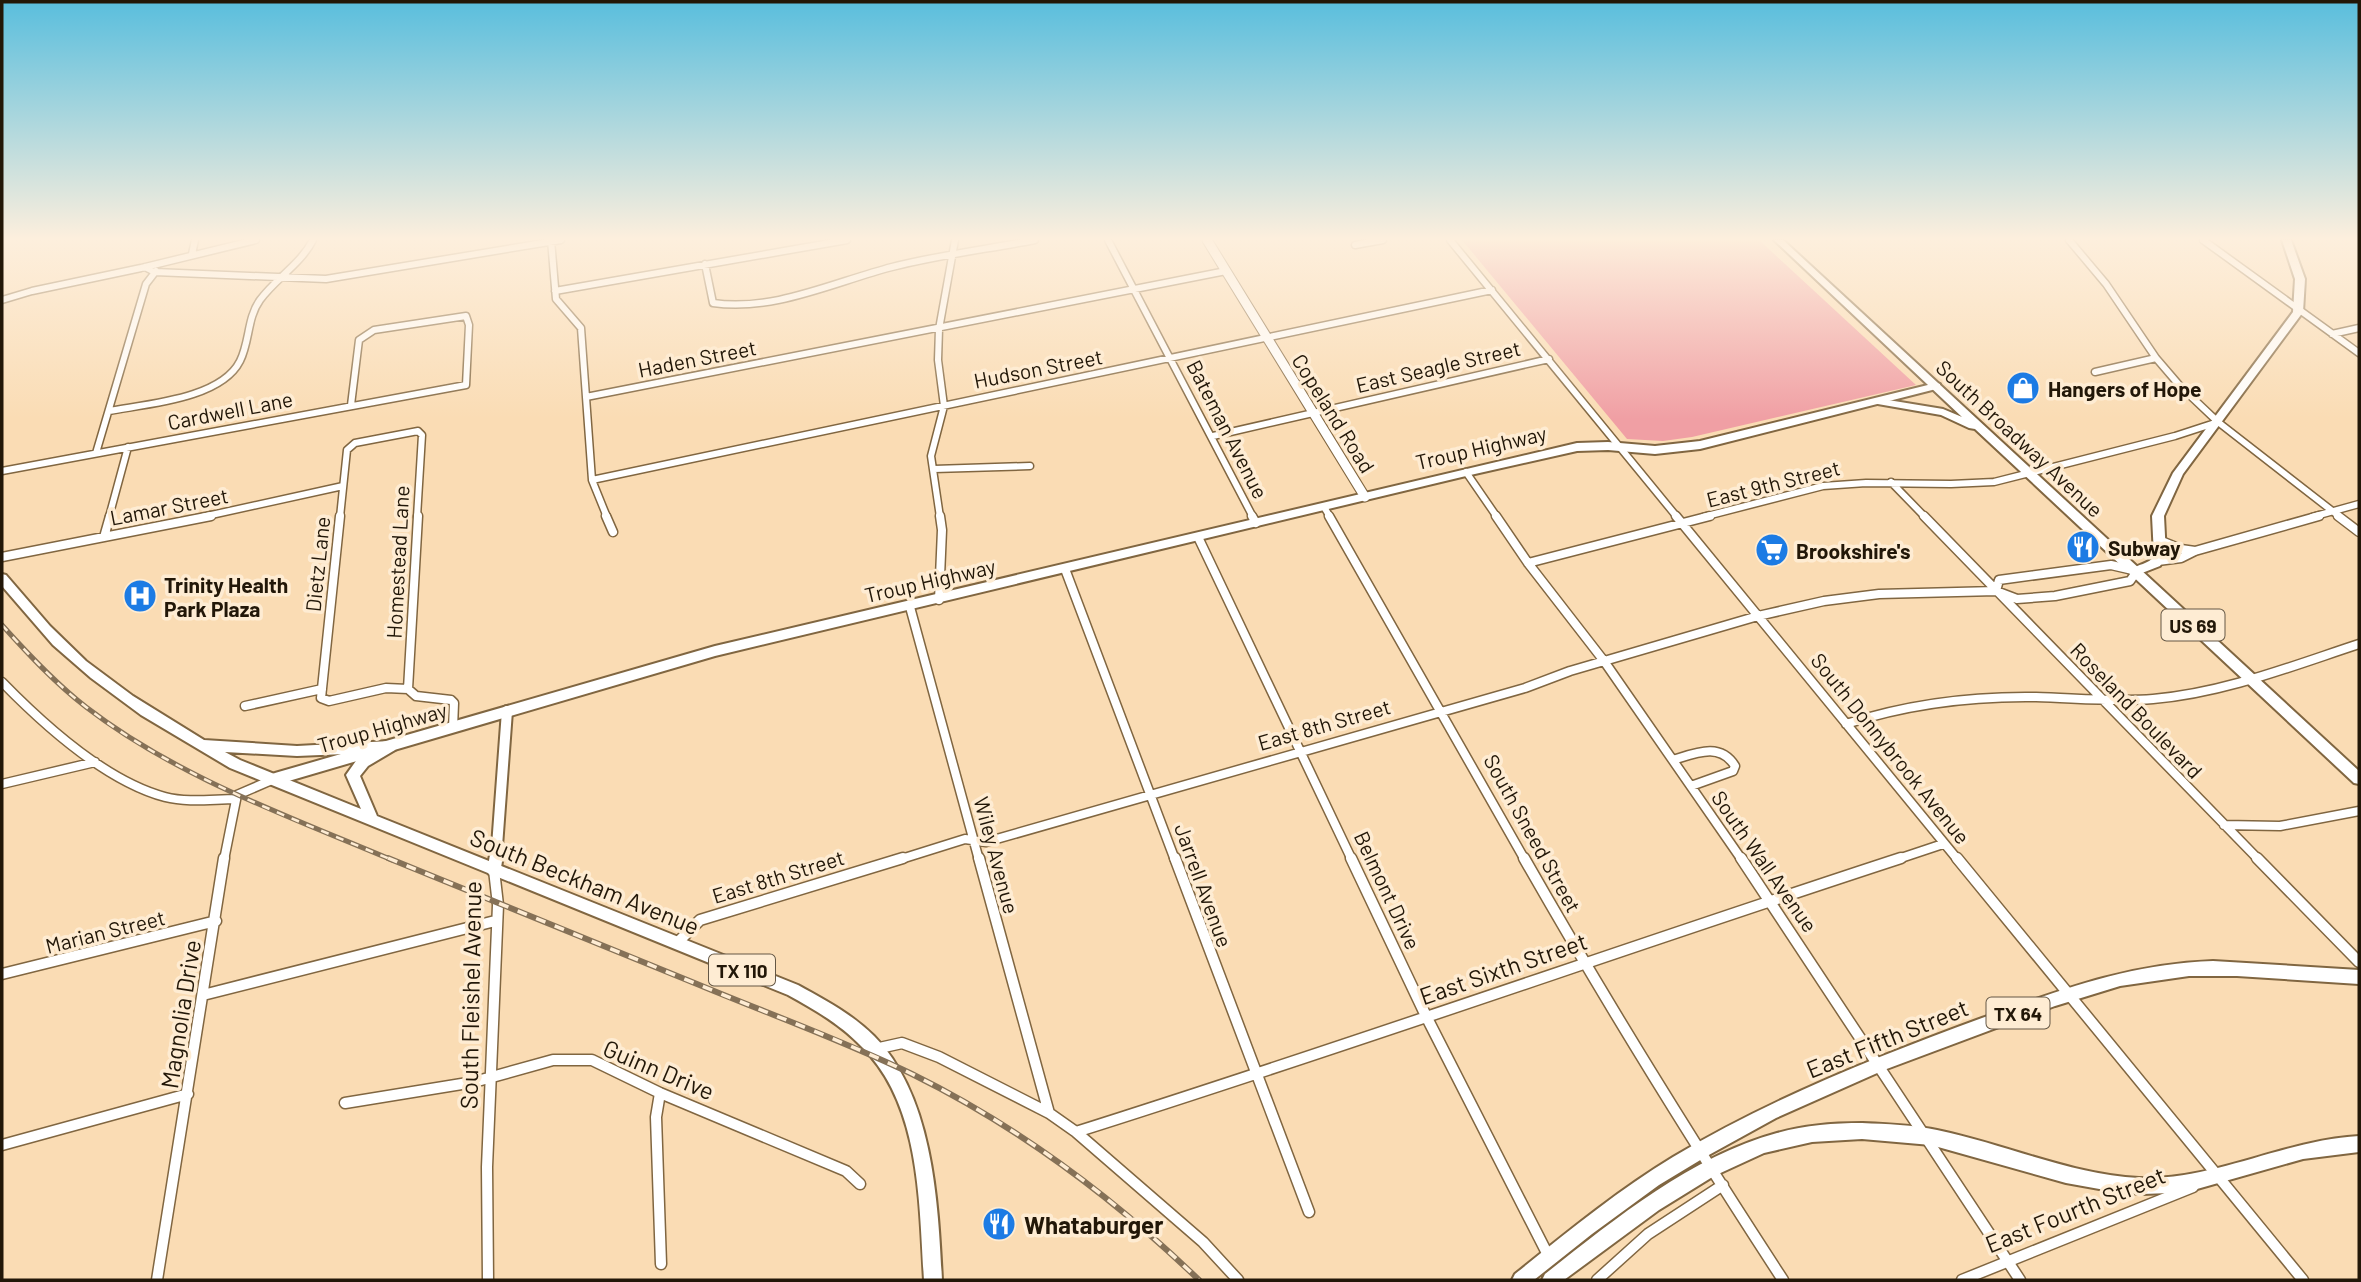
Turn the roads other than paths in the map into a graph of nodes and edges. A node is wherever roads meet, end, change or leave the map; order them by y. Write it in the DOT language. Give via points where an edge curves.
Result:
graph roads {
  1 [pos="141,300"];
  2 [pos="263,300"];
  3 [pos="558,300"];
  4 [pos="711,300"];
  5 [pos="772,300"];
  6 [pos="944,300"];
  7 [pos="1082,300"];
  8 [pos="1141,300"];
  9 [pos="1244,300"];
  10 [pos="1446,300"];
  11 [pos="1500,300"];
  12 [pos="1842,300"];
  13 [pos="2117,300"];
  14 [pos="2282,300"];
  15 [pos="2299,300"];
  16 [pos="2298,312"];
  17 [pos="2359,328"];
  18 [pos="939,329"];
  19 [pos="2332,334"];
  20 [pos="1267,338"];
  21 [pos="2359,353"];
  22 [pos="2157,358"];
  23 [pos="1172,359"];
  24 [pos="1549,359"];
  25 [pos="2095,372"];
  26 [pos="1936,386"];
  27 [pos="586,397"];
  28 [pos="1876,401"];
  29 [pos="351,405"];
  30 [pos="944,406"];
  31 [pos="109,411"];
  32 [pos="1313,413"];
  33 [pos="2218,422"];
  34 [pos="1987,433"];
  35 [pos="1213,436"];
  36 [pos="2175,436"];
  37 [pos="2202,442"];
  38 [pos="351,445"];
  39 [pos="128,447"];
  40 [pos="1620,447"];
  41 [pos="96,453"];
  42 [pos="1030,467"];
  43 [pos="934,469"];
  44 [pos="2,471"];
  45 [pos="1466,472"];
  46 [pos="2031,473"];
  47 [pos="592,480"];
  48 [pos="1891,482"];
  49 [pos="343,486"];
  50 [pos="1365,497"];
  51 [pos="2359,504"];
  52 [pos="1324,507"];
  53 [pos="2333,511"];
  54 [pos="1256,523"];
  55 [pos="1682,524"];
  56 [pos="612,531"];
  57 [pos="2359,532"];
  58 [pos="104,537"];
  59 [pos="1198,537"];
  60 [pos="2159,540"];
  61 [pos="2195,551"];
  62 [pos="2,557"];
  63 [pos="2158,561"];
  64 [pos="1528,564"];
  65 [pos="1065,569"];
  66 [pos="2137,571"];
  67 [pos="2,579"];
  68 [pos="1996,590"];
  69 [pos="939,600"];
  70 [pos="910,607"];
  71 [pos="1758,615"];
  72 [pos="2359,644"];
  73 [pos="1604,661"];
  74 [pos="2249,679"];
  75 [pos="2,682"];
  76 [pos="322,689"];
  77 [pos="408,690"];
  78 [pos="2105,702"];
  79 [pos="244,706"];
  80 [pos="507,711"];
  81 [pos="1442,711"];
  82 [pos="1846,724"];
  83 [pos="453,728"];
  84 [pos="201,744"];
  85 [pos="390,747"];
  86 [pos="1300,750"];
  87 [pos="1674,760"];
  88 [pos="95,762"];
  89 [pos="275,779"];
  90 [pos="2359,779"];
  91 [pos="2,784"];
  92 [pos="1691,786"];
  93 [pos="1151,794"];
  94 [pos="236,799"];
  95 [pos="2359,811"];
  96 [pos="372,819"];
  97 [pos="2224,825"];
  98 [pos="975,840"];
  99 [pos="1943,844"];
  100 [pos="494,870"];
  101 [pos="1772,902"];
  102 [pos="216,921"];
  103 [pos="495,921"];
  104 [pos="677,943"];
  105 [pos="1583,962"];
  106 [pos="2359,962"];
  107 [pos="2,974"];
  108 [pos="2359,977"];
  109 [pos="203,995"];
  110 [pos="2068,995"];
  111 [pos="1426,1016"];
  112 [pos="875,1049"];
  113 [pos="1879,1064"];
  114 [pos="1256,1075"];
  115 [pos="490,1078"];
  116 [pos="660,1093"];
  117 [pos="188,1094"];
  118 [pos="345,1103"];
  119 [pos="1049,1112"];
  120 [pos="1076,1132"];
  121 [pos="1926,1136"];
  122 [pos="2359,1144"];
  123 [pos="2,1145"];
  124 [pos="1699,1151"];
  125 [pos="1712,1168"];
  126 [pos="2211,1177"];
  127 [pos="860,1184"];
  128 [pos="1723,1185"];
  129 [pos="1309,1212"];
  130 [pos="1549,1257"];
  131 [pos="2008,1263"];
  132 [pos="661,1264"];
  133 [pos="157,1280"];
  134 [pos="488,1280"];
  135 [pos="933,1280"];
  136 [pos="1238,1280"];
  137 [pos="1521,1280"];
  138 [pos="1551,1280"];
  139 [pos="1597,1280"];
  140 [pos="1783,1280"];
  141 [pos="1962,1280"];
  142 [pos="2020,1280"];
  143 [pos="2303,1280"];
  1 -- 31 [label="street"];
  2 -- 31 [label="street" via="247,326 241,358 222,380 186,395"];
  3 -- 27 [label="street" via="581,328"];
  4 -- 5 [label="street" via="725,307"];
  6 -- 18 [label="street"];
  7 -- 18 [label="street, Haden Street"];
  8 -- 23 [label="street, Bateman Avenue"];
  9 -- 20 [label="street, Copeland Road"];
  10 -- 20 [label="street, Hudson Street"];
  11 -- 24 [label="street, South Donnybrook Avenue"];
  12 -- 26 [label="main road, South Broadway Avenue / US 69"];
  13 -- 22 [label="street"];
  14 -- 16 [label="street"];
  15 -- 16 [label="main road"];
  16 -- 19 [label="street"];
  16 -- 33 [label="main road"];
  17 -- 19 [label="street"];
  18 -- 27 [label="street, Haden Street"];
  18 -- 30 [label="street"];
  19 -- 21 [label="street"];
  20 -- 23 [label="street, Hudson Street"];
  20 -- 32 [label="street, Copeland Road"];
  22 -- 25 [label="street"];
  22 -- 33 [label="street"];
  23 -- 30 [label="street, Hudson Street"];
  23 -- 35 [label="street, Bateman Avenue"];
  24 -- 32 [label="street, East Seagle Street"];
  24 -- 40 [label="street, South Donnybrook Avenue"];
  26 -- 28 [label="main road, Troup Highway"];
  26 -- 34 [label="main road, South Broadway Avenue / US 69"];
  27 -- 47 [label="street"];
  28 -- 34 [label="main road" via="1943,412"];
  28 -- 40 [label="main road, Troup Highway" via="1700,445 1655,450"];
  29 -- 29 [label="street, Cardwell Lane" via="359,340 366,333 465,316 469,325 466,385"];
  29 -- 39 [label="street, Cardwell Lane"];
  30 -- 43 [label="street" via="931,456"];
  30 -- 47 [label="street, Hudson Street"];
  31 -- 41 [label="street"];
  32 -- 35 [label="street, East Seagle Street"];
  32 -- 50 [label="street, Copeland Road"];
  33 -- 36 [label="street, East 9th Street"];
  33 -- 37 [label="main road"];
  33 -- 53 [label="street"];
  34 -- 46 [label="main road, South Broadway Avenue / US 69"];
  35 -- 54 [label="street, Bateman Avenue"];
  36 -- 37 [label="street"];
  36 -- 46 [label="street, East 9th Street"];
  37 -- 60 [label="main road" via="2166,493 2158,516"];
  38 -- 49 [label="street, Dietz Lane"];
  38 -- 77 [label="street, Homestead Lane" via="415,431 422,435"];
  39 -- 41 [label="street, Cardwell Lane"];
  39 -- 58 [label="street"];
  40 -- 45 [label="main road, Troup Highway" via="1566,449"];
  40 -- 55 [label="street, South Donnybrook Avenue"];
  41 -- 44 [label="street, Cardwell Lane"];
  42 -- 43 [label="street"];
  43 -- 69 [label="street" via="942,530"];
  45 -- 50 [label="main road, Troup Highway"];
  45 -- 64 [label="street, South Wall Avenue"];
  46 -- 48 [label="street, East 9th Street" via="1969,485"];
  46 -- 66 [label="main road, South Broadway Avenue / US 69"];
  47 -- 56 [label="street"];
  48 -- 55 [label="street, East 9th Street" via="1823,486"];
  48 -- 68 [label="street, Roseland Boulevard"];
  49 -- 58 [label="street, Lamar Street"];
  49 -- 76 [label="street, Dietz Lane"];
  50 -- 52 [label="main road, Troup Highway"];
  51 -- 53 [label="street"];
  52 -- 54 [label="main road, Troup Highway"];
  52 -- 81 [label="street, South Sneed Street"];
  53 -- 57 [label="street"];
  53 -- 61 [label="street"];
  54 -- 59 [label="main road, Troup Highway"];
  55 -- 64 [label="street, East 9th Street"];
  55 -- 71 [label="street, South Donnybrook Avenue"];
  58 -- 62 [label="street, Lamar Street"];
  59 -- 65 [label="main road, Troup Highway"];
  59 -- 86 [label="street, Belmont Drive"];
  60 -- 61 [label="street"];
  60 -- 63 [label="main road"];
  61 -- 63 [label="street"];
  63 -- 66 [label="main road"];
  64 -- 73 [label="street, South Wall Avenue"];
  65 -- 69 [label="main road, Troup Highway"];
  65 -- 93 [label="street, Jarrell Avenue"];
  66 -- 68 [label="street, East 8th Street" via="2130,581 2055,596 2017,599"];
  66 -- 68 [label="street, East 8th Street" via="2111,565 1999,580"];
  66 -- 74 [label="main road, South Broadway Avenue / US 69"];
  67 -- 84 [label="main road" via="92,673"];
  68 -- 71 [label="street, East 8th Street" via="1862,595"];
  68 -- 78 [label="street, Roseland Boulevard"];
  69 -- 70 [label="main road, Troup Highway"];
  70 -- 80 [label="main road, Troup Highway" via="665,664"];
  70 -- 98 [label="street, Wiley Avenue"];
  71 -- 73 [label="street, East 8th Street"];
  71 -- 82 [label="street, South Donnybrook Avenue"];
  72 -- 74 [label="street"];
  73 -- 81 [label="street, East 8th Street"];
  73 -- 87 [label="street, South Wall Avenue"];
  74 -- 78 [label="street" via="2174,697"];
  74 -- 90 [label="main road, South Broadway Avenue / US 69"];
  75 -- 88 [label="street"];
  76 -- 77 [label="street" via="325,701 386,688"];
  76 -- 79 [label="street"];
  77 -- 83 [label="street" via="416,696 451,700"];
  78 -- 82 [label="street" via="1975,699 1900,709"];
  78 -- 97 [label="street, Roseland Boulevard"];
  80 -- 83 [label="main road, Troup Highway"];
  80 -- 100 [label="street, South Fleishel Avenue"];
  81 -- 86 [label="street, East 8th Street"];
  81 -- 105 [label="street, South Sneed Street"];
  82 -- 99 [label="street, South Donnybrook Avenue"];
  83 -- 85 [label="main road, Troup Highway"];
  84 -- 85 [label="main road" via="297,751"];
  84 -- 89 [label="main road, TX 110" via="235,764"];
  85 -- 89 [label="main road, Troup Highway"];
  85 -- 96 [label="main road" via="363,762 353,775"];
  86 -- 93 [label="street, East 8th Street"];
  86 -- 111 [label="street, Belmont Drive"];
  87 -- 92 [label="street, South Wall Avenue"];
  87 -- 92 [label="street" via="1710,750 1725,752 1732,759 1733,771"];
  88 -- 91 [label="street"];
  88 -- 94 [label="street" via="160,796"];
  89 -- 94 [label="street" via="242,791"];
  89 -- 96 [label="main road, South Beckham Avenue / TX 110"];
  92 -- 101 [label="street, South Wall Avenue"];
  93 -- 98 [label="street, East 8th Street" via="986,842"];
  93 -- 114 [label="street, Jarrell Avenue"];
  94 -- 102 [label="street, Magnolia Drive"];
  95 -- 97 [label="street" via="2280,826"];
  96 -- 100 [label="main road, South Beckham Avenue / TX 110"];
  97 -- 106 [label="street, Roseland Boulevard"];
  98 -- 104 [label="street, East 8th Street" via="965,839 699,920"];
  98 -- 119 [label="street, Wiley Avenue"];
  99 -- 101 [label="street, East Sixth Street"];
  99 -- 110 [label="street, South Donnybrook Avenue"];
  100 -- 103 [label="street, South Fleishel Avenue"];
  100 -- 104 [label="main road, South Beckham Avenue / TX 110"];
  101 -- 105 [label="street, East Sixth Street"];
  101 -- 113 [label="street, South Wall Avenue"];
  102 -- 107 [label="street, Marian Street"];
  102 -- 109 [label="street, Magnolia Drive"];
  103 -- 109 [label="street"];
  103 -- 115 [label="street, South Fleishel Avenue"];
  104 -- 112 [label="main road, South Beckham Avenue / TX 110" via="820,1003"];
  105 -- 111 [label="street, East Sixth Street"];
  105 -- 124 [label="street, South Sneed Street"];
  108 -- 110 [label="main road, East Fifth Street / TX 64" via="2259,968 2189,968 2140,975"];
  109 -- 117 [label="street, Magnolia Drive"];
  110 -- 113 [label="main road, East Fifth Street / TX 64"];
  110 -- 126 [label="street, South Donnybrook Avenue"];
  111 -- 114 [label="street, East Sixth Street"];
  111 -- 130 [label="street, Belmont Drive"];
  112 -- 119 [label="street" via="902,1043"];
  112 -- 135 [label="main road, South Beckham Avenue / TX 110" via="901,1089 920,1146"];
  113 -- 121 [label="street, South Wall Avenue"];
  113 -- 124 [label="main road, East Fifth Street / TX 64"];
  114 -- 120 [label="street, East Sixth Street"];
  114 -- 129 [label="street, Jarrell Avenue"];
  115 -- 116 [label="street, Guinn Drive" via="553,1060 592,1060"];
  115 -- 118 [label="street, Guinn Drive"];
  115 -- 134 [label="street, South Fleishel Avenue"];
  116 -- 127 [label="street, Guinn Drive" via="846,1171"];
  116 -- 132 [label="street" via="656,1117"];
  117 -- 123 [label="street"];
  117 -- 133 [label="street, Magnolia Drive"];
  119 -- 120 [label="street"];
  120 -- 136 [label="street" via="1203,1242"];
  121 -- 125 [label="main road" via="1818,1133 1767,1144"];
  121 -- 126 [label="main road, East Fourth Street" via="2097,1182 2145,1186"];
  121 -- 131 [label="street, South Wall Avenue"];
  122 -- 126 [label="main road, East Fourth Street" via="2304,1149"];
  124 -- 125 [label="street, South Sneed Street"];
  124 -- 130 [label="main road, East Fifth Street / TX 64" via="1624,1199"];
  125 -- 128 [label="street, South Sneed Street"];
  125 -- 138 [label="main road"];
  126 -- 131 [label="street, East Fourth Street" via="2173,1197"];
  126 -- 143 [label="street, South Donnybrook Avenue"];
  128 -- 139 [label="street" via="1706,1200 1680,1211"];
  128 -- 140 [label="street, South Sneed Street"];
  130 -- 137 [label="main road, East Fifth Street / TX 64"];
  131 -- 141 [label="street, East Fourth Street"];
  131 -- 142 [label="street, South Wall Avenue"];
}
